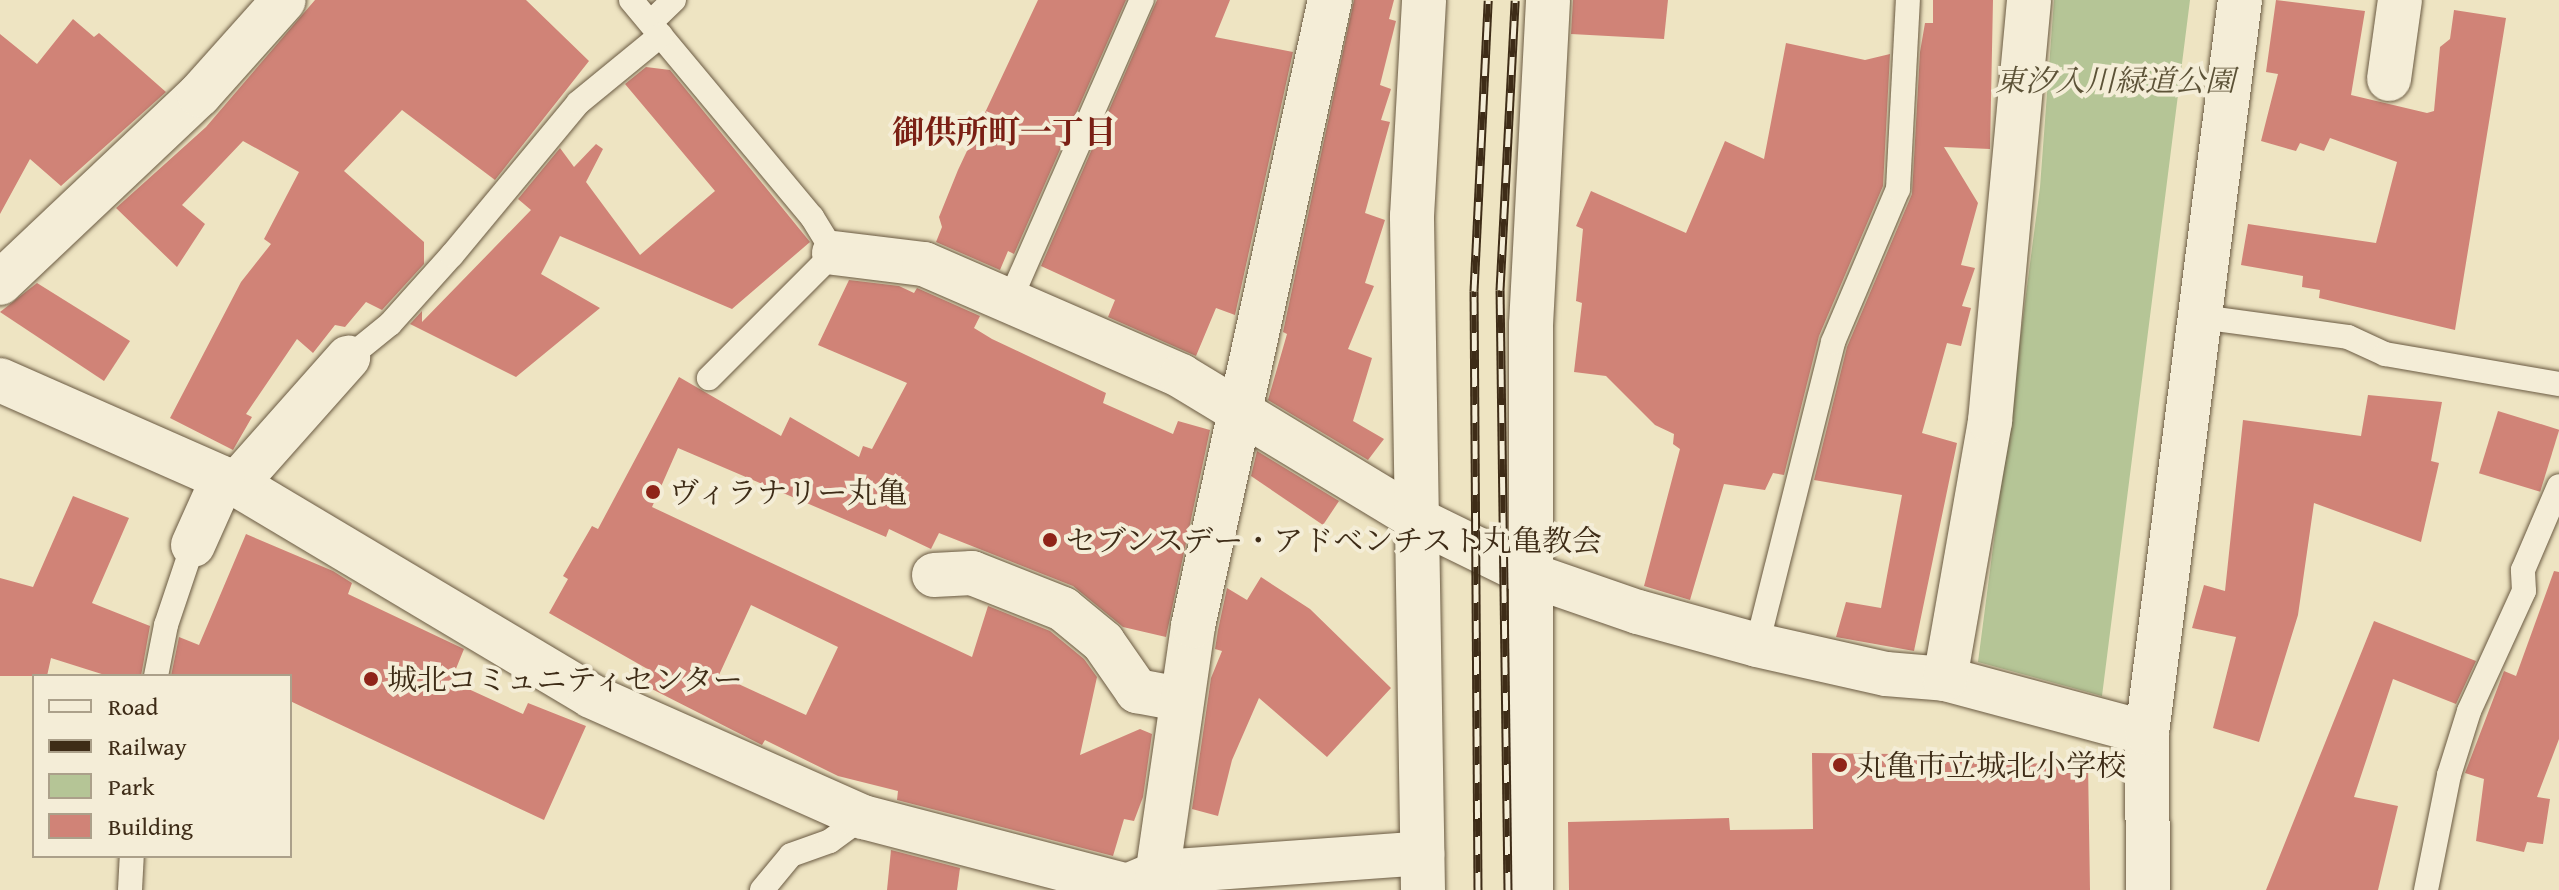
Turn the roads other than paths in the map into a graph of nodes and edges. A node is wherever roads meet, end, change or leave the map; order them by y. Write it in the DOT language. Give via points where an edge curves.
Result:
graph roads {
  1 [pos="284,0"];
  2 [pos="631,0"];
  3 [pos="674,0"];
  4 [pos="1142,0"];
  5 [pos="1330,0"];
  6 [pos="1424,0"];
  7 [pos="1548,0"];
  8 [pos="1908,0"];
  9 [pos="2029,0"];
  10 [pos="2240,0"];
  11 [pos="2400,0"];
  12 [pos="656,28"];
  13 [pos="2389,79"];
  14 [pos="834,253"];
  15 [pos="0,283"];
  16 [pos="1010,300"];
  17 [pos="2201,317"];
  18 [pos="348,358"];
  19 [pos="709,378"];
  20 [pos="0,380"];
  21 [pos="2559,384"];
  22 [pos="1238,413"];
  23 [pos="229,481"];
  24 [pos="2559,486"];
  25 [pos="1420,521"];
  26 [pos="193,545"];
  27 [pos="1528,574"];
  28 [pos="934,575"];
  29 [pos="1757,645"];
  30 [pos="156,674"];
  31 [pos="1945,679"];
  32 [pos="1180,699"];
  33 [pos="2147,733"];
  34 [pos="863,817"];
  35 [pos="132,858"];
  36 [pos="1422,872"];
  37 [pos="1278,877"];
  38 [pos="1157,881"];
  39 [pos="130,890"];
  40 [pos="762,890"];
  41 [pos="1531,890"];
  42 [pos="2148,890"];
  43 [pos="2426,890"];
  1 -- 15 [label="street" via="199,95"];
  2 -- 12 [label="lane"];
  3 -- 12 [label="lane"];
  4 -- 16 [label="lane"];
  5 -- 22 [label="street" via="1272,280"];
  6 -- 25 [label="street" via="1412,216"];
  7 -- 27 [label="street" via="1531,325"];
  8 -- 29 [label="lane" via="1898,189 1833,342"];
  9 -- 31 [label="street" via="1990,421"];
  10 -- 17 [label="street"];
  11 -- 13 [label="street"];
  12 -- 14 [label="lane" via="812,217"];
  12 -- 18 [label="lane" via="578,103 390,324"];
  14 -- 16 [label="street" via="924,264"];
  14 -- 19 [label="lane"];
  16 -- 22 [label="street" via="1181,376"];
  17 -- 21 [label="lane" via="2348,337 2385,354"];
  17 -- 33 [label="street"];
  18 -- 23 [label="street"];
  20 -- 23 [label="street"];
  22 -- 25 [label="street"];
  22 -- 32 [label="street"];
  23 -- 26 [label="street"];
  23 -- 34 [label="street" via="591,696"];
  24 -- 43 [label="lane" via="2523,570 2524,591 2469,711 2449,775"];
  25 -- 27 [label="street"];
  25 -- 36 [label="street"];
  26 -- 30 [label="lane" via="166,625"];
  27 -- 29 [label="street"];
  27 -- 41 [label="street"];
  28 -- 32 [label="street" via="972,573 1063,609 1103,642 1137,691"];
  29 -- 31 [label="street" via="1886,674"];
  31 -- 33 [label="street"];
  32 -- 38 [label="street"];
  33 -- 42 [label="street"];
  34 -- 38 [label="street" via="1127,886"];
  34 -- 40 [label="lane" via="830,841 791,855"];
  35 -- 39 [label="lane"];
  36 -- 37 [label="street"];
  37 -- 38 [label="street"];
}
